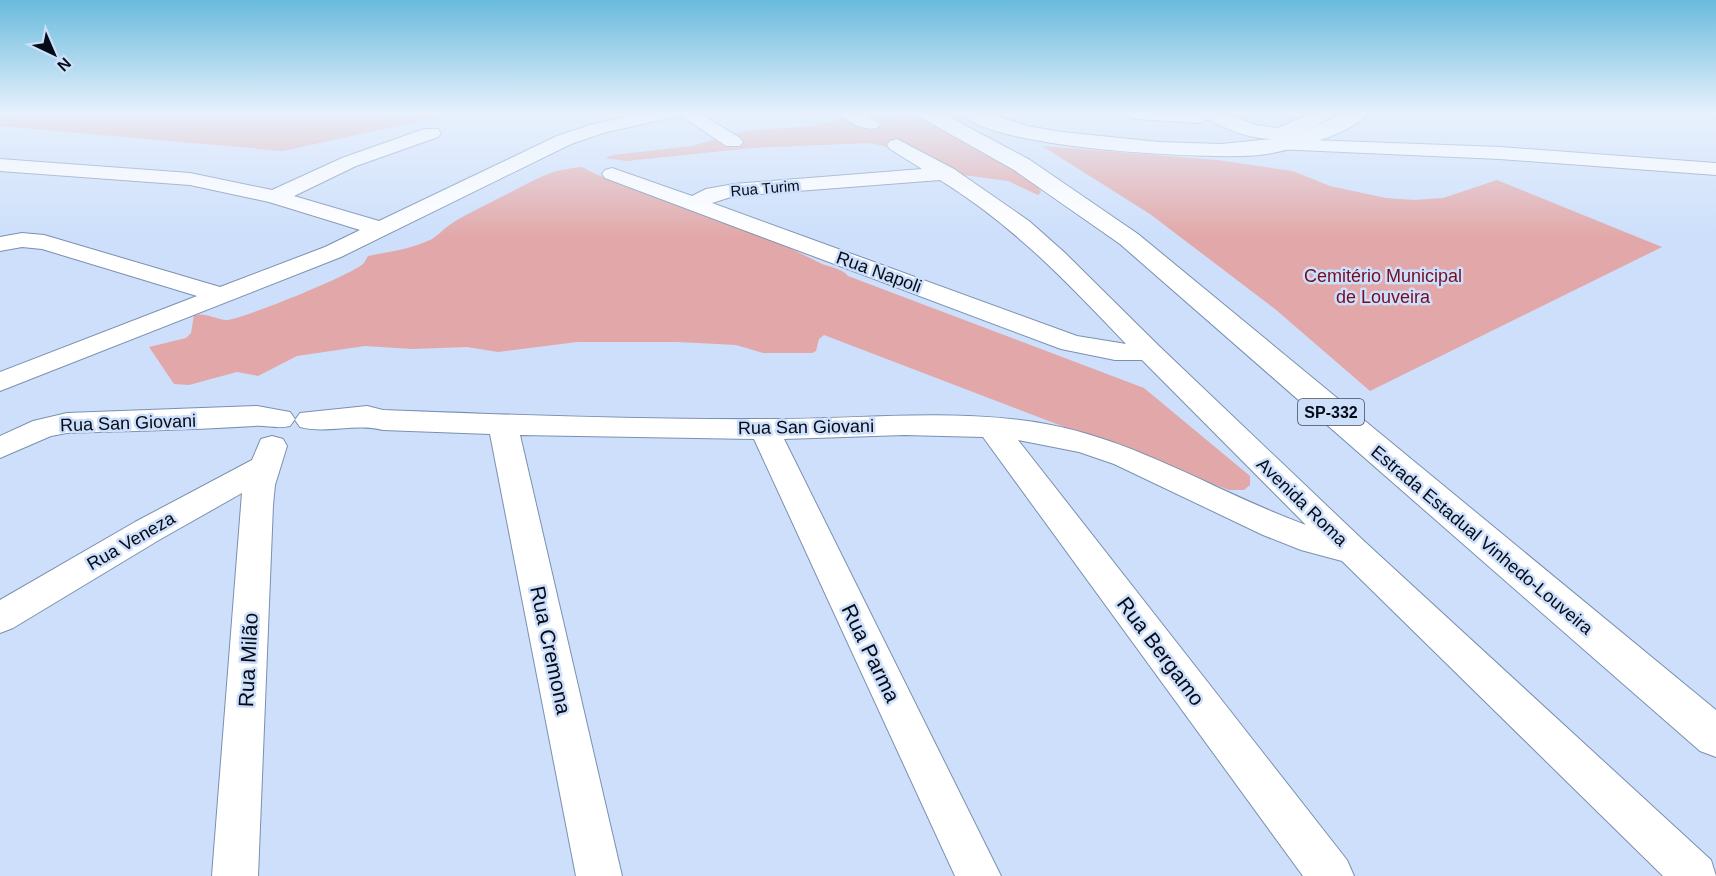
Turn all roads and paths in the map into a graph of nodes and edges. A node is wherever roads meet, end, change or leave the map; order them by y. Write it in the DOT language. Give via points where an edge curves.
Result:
graph roads {
  1 [pos="372,154"];
  2 [pos="535,154"];
  3 [pos="913,154"];
  4 [pos="1002,154"];
  5 [pos="1502,154"];
  6 [pos="0,165"];
  7 [pos="37,168"];
  8 [pos="1716,169"];
  9 [pos="947,173"];
  10 [pos="612,174"];
  11 [pos="0,186"];
  12 [pos="274,197"];
  13 [pos="693,204"];
  14 [pos="379,228"];
  15 [pos="0,244"];
  16 [pos="220,295"];
  17 [pos="1149,352"];
  18 [pos="7,374"];
  19 [pos="503,424"];
  20 [pos="991,426"];
  21 [pos="308,427"];
  22 [pos="764,429"];
  23 [pos="270,441"];
  24 [pos="0,448"];
  25 [pos="1291,491"];
  26 [pos="1216,498"];
  27 [pos="1353,551"];
  28 [pos="0,618"];
  29 [pos="1716,737"];
  30 [pos="235,876"];
  31 [pos="599,876"];
  32 [pos="978,876"];
  33 [pos="1331,876"];
  34 [pos="1695,876"];
  1 -- 12 [label="street"];
  2 -- 14 [label="street"];
  3 -- 9 [label="street, Avenida Roma"];
  4 -- 29 [label="main road, Estrada Estadual Vinhedo-Louveira / SP-332" via="1129,239"];
  5 -- 8 [label="street"];
  6 -- 7 [label="street"];
  7 -- 11 [label="street"];
  7 -- 12 [label="street" via="190,179"];
  9 -- 13 [label="street, Rua Turim" via="734,190"];
  9 -- 17 [label="street, Avenida Roma" via="1047,249"];
  10 -- 13 [label="street, Rua Napoli"];
  12 -- 14 [label="street"];
  13 -- 17 [label="street, Rua Napoli" via="1070,343 1115,352"];
  14 -- 16 [label="street" via="319,258"];
  15 -- 16 [label="street" via="44,242"];
  16 -- 18 [label="street"];
  17 -- 25 [label="street, Avenida Roma"];
  19 -- 21 [label="street, Rua San Giovani" via="383,420"];
  19 -- 22 [label="street, Rua San Giovani"];
  19 -- 31 [label="street, Rua Cremona"];
  20 -- 22 [label="street, Rua San Giovani"];
  20 -- 26 [label="street, Rua San Giovani" via="1078,441"];
  20 -- 33 [label="street, Rua Bergamo"];
  21 -- 23 [label="street, Rua Veneza" via="288,445"];
  22 -- 32 [label="street, Rua Parma"];
  23 -- 24 [label="street, Rua San Giovani" via="225,419 67,423 43,428"];
  23 -- 28 [label="street, Rua Veneza" via="147,531"];
  23 -- 30 [label="street, Rua Milão" via="257,505"];
  25 -- 26 [label="street, Rua San Giovani" via="1265,500"];
  25 -- 27 [label="street, Avenida Roma"];
  26 -- 27 [label="street, Rua San Giovani" via="1300,537"];
  27 -- 34 [label="street, Avenida Roma"];
}
